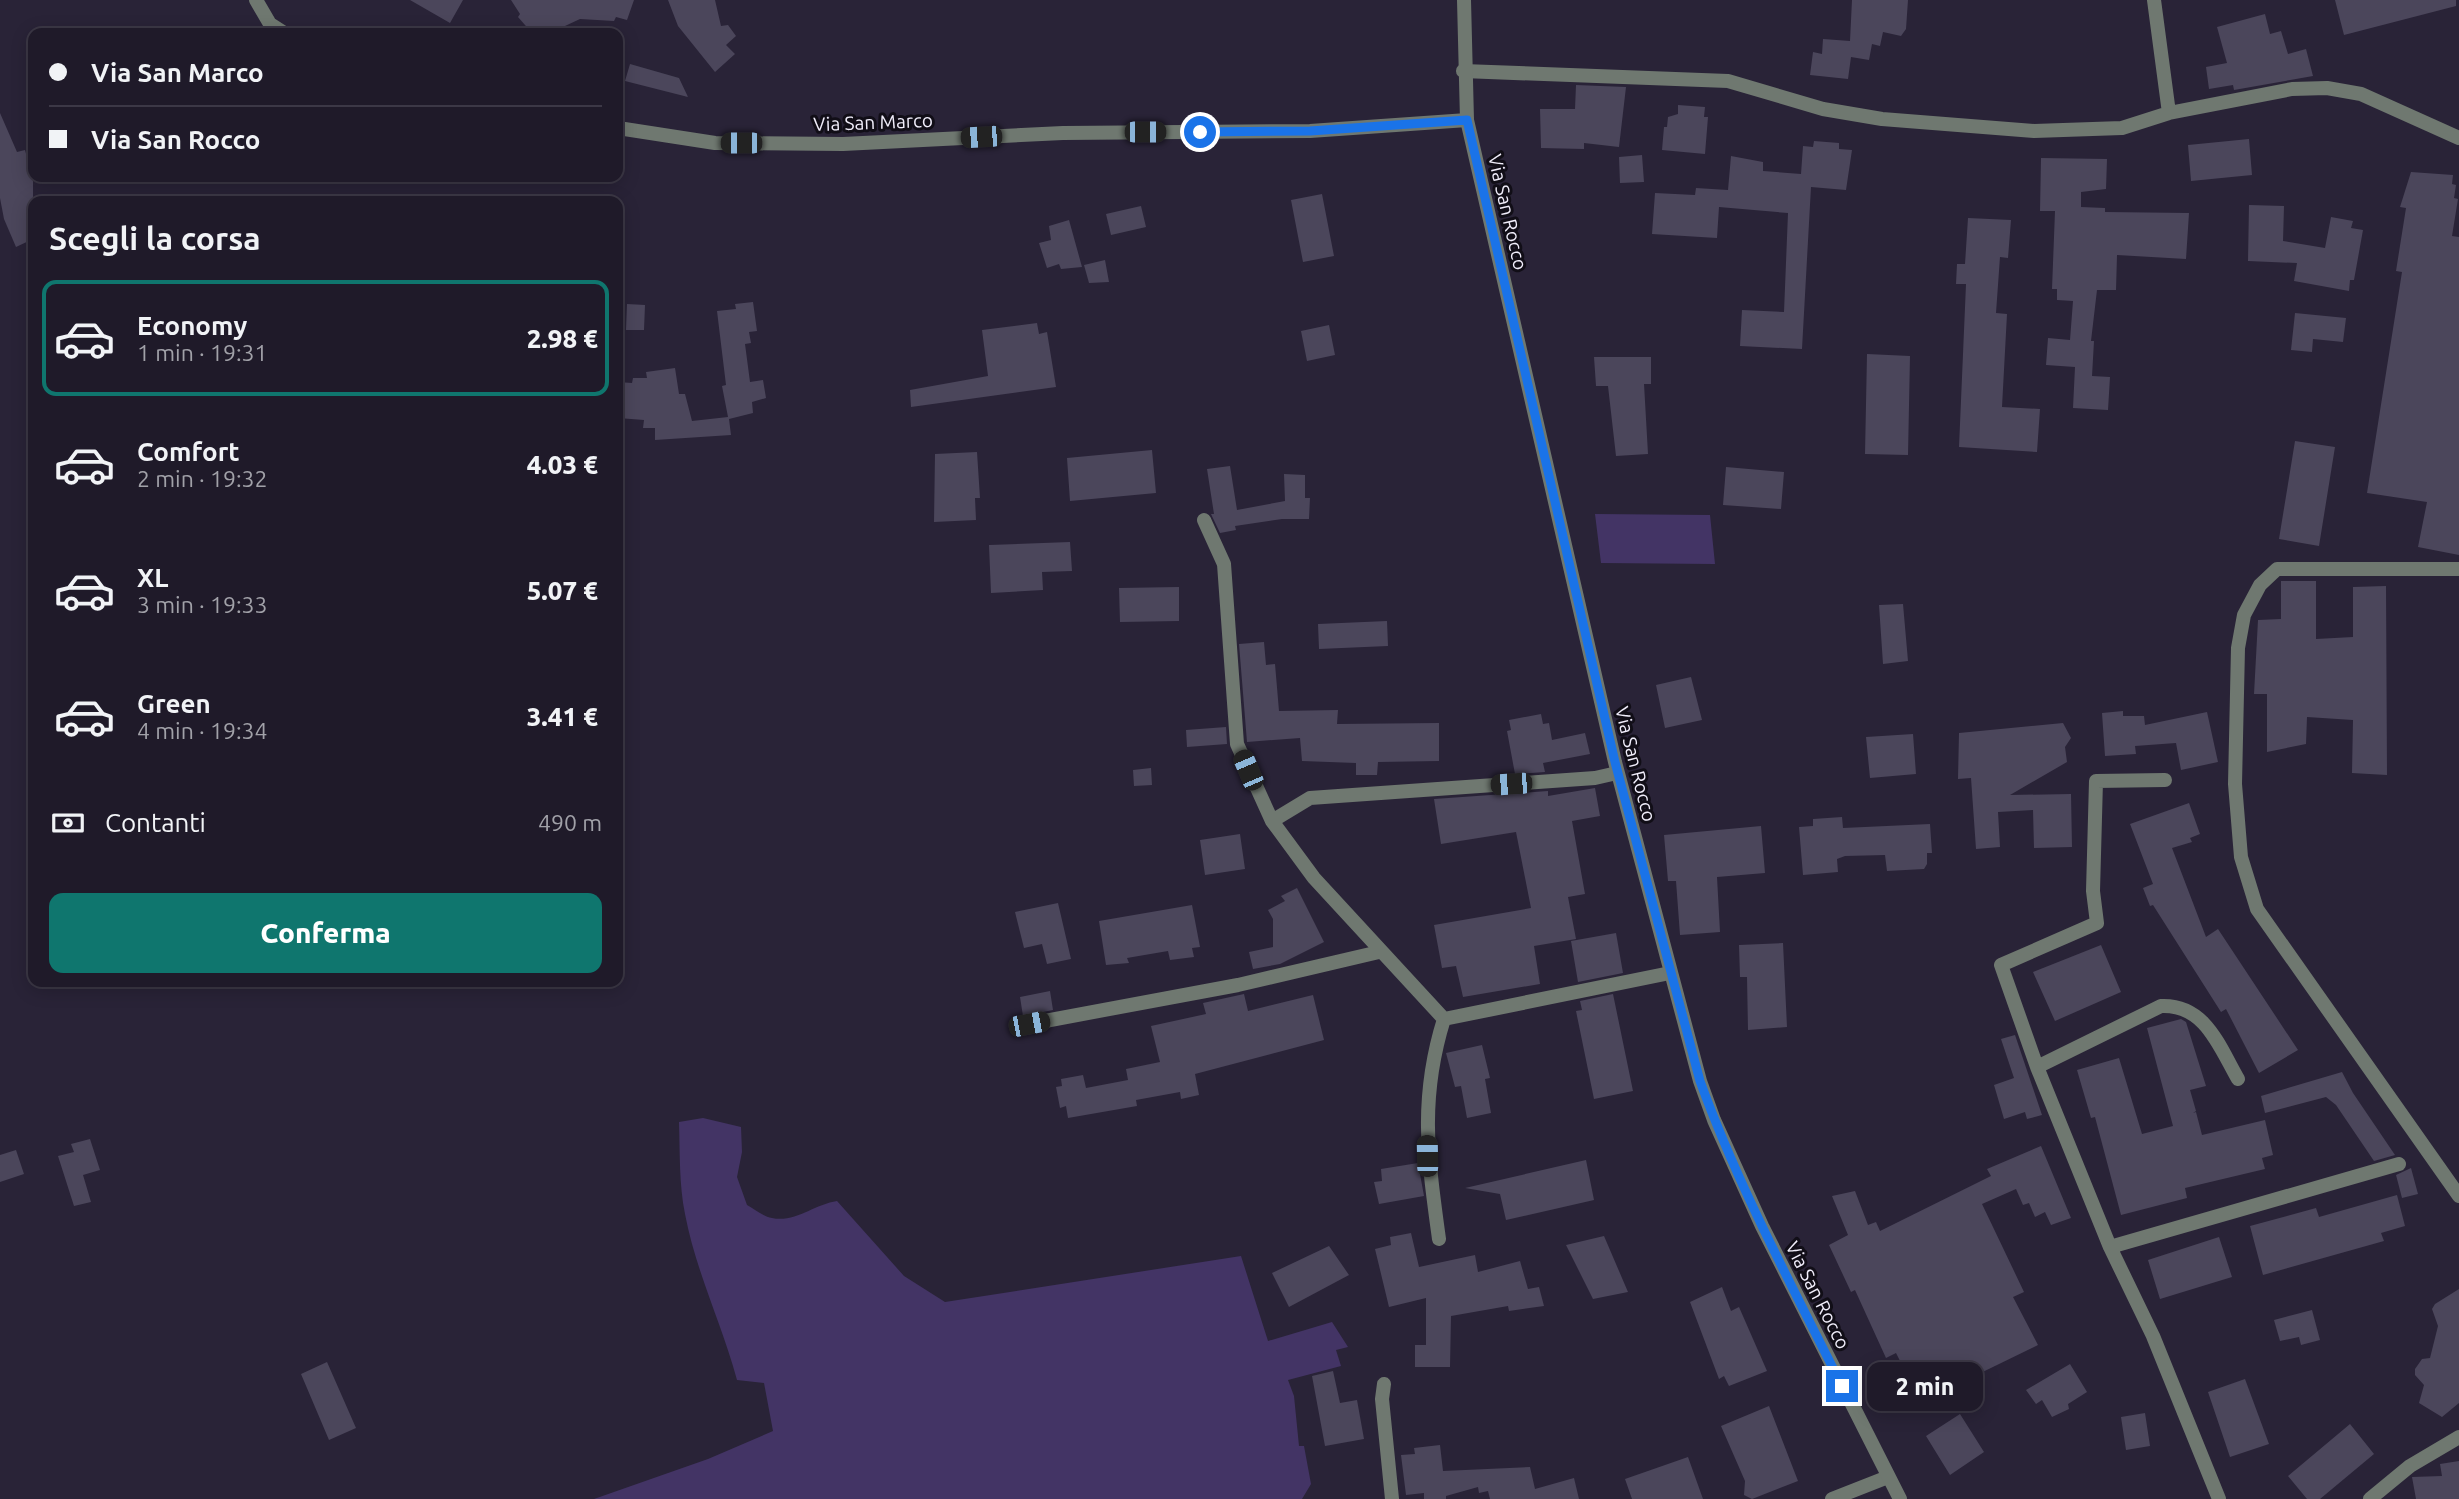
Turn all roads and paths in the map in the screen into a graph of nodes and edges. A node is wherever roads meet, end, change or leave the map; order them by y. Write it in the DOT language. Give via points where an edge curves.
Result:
graph roads {
  1 [pos="256,0"];
  2 [pos="1464,0"];
  3 [pos="2154,0"];
  4 [pos="276,28"];
  5 [pos="1464,71"];
  6 [pos="2169,113"];
  7 [pos="1467,120"];
  8 [pos="623,129"];
  9 [pos="2459,138"];
  10 [pos="1205,520"];
  11 [pos="2459,569"];
  12 [pos="1618,773"];
  13 [pos="2165,780"];
  14 [pos="1272,821"];
  15 [pos="1379,952"];
  16 [pos="1670,973"];
  17 [pos="1444,1019"];
  18 [pos="1029,1024"];
  19 [pos="2037,1067"];
  20 [pos="2238,1079"];
  21 [pos="2399,1164"];
  22 [pos="2459,1196"];
  23 [pos="1439,1239"];
  24 [pos="2110,1247"];
  25 [pos="1384,1384"];
  26 [pos="2459,1437"];
  27 [pos="1888,1477"];
  28 [pos="1392,1499"];
  29 [pos="1832,1499"];
  30 [pos="1900,1499"];
  31 [pos="2218,1499"];
  32 [pos="2370,1499"];
  1 -- 4 [label="street"];
  2 -- 5 [label="street, Via San Rocco"];
  3 -- 6 [label="street"];
  5 -- 6 [label="street" via="1728,81 1823,109 1882,119 2034,131 2122,128"];
  5 -- 7 [label="street, Via San Rocco"];
  6 -- 9 [label="street" via="2292,89 2327,88 2361,94"];
  7 -- 8 [label="street, Via San Marco" via="1310,131 1063,133 843,144 715,143"];
  7 -- 12 [label="street, Via San Rocco"];
  10 -- 14 [label="street" via="1224,564 1237,744"];
  11 -- 22 [label="street" via="2277,569 2260,585 2244,615 2238,648 2235,784 2241,857 2257,909"];
  12 -- 14 [label="street" via="1310,798"];
  12 -- 16 [label="street, Via San Rocco"];
  13 -- 19 [label="street" via="2096,781 2093,891 2097,923 2001,965"];
  14 -- 15 [label="street" via="1314,878"];
  15 -- 17 [label="street"];
  15 -- 18 [label="street" via="1238,985"];
  16 -- 17 [label="street"];
  16 -- 27 [label="street, Via San Rocco" via="1714,1120"];
  17 -- 23 [label="street" via="1427,1098 1427,1156"];
  19 -- 20 [label="street" via="2161,1006 2175,1006 2192,1011 2208,1027"];
  19 -- 24 [label="street"];
  21 -- 24 [label="street"];
  24 -- 31 [label="street" via="2153,1336"];
  25 -- 28 [label="street"];
  26 -- 32 [label="street" via="2410,1466"];
  27 -- 29 [label="street"];
  27 -- 30 [label="street, Via San Rocco"];
}
